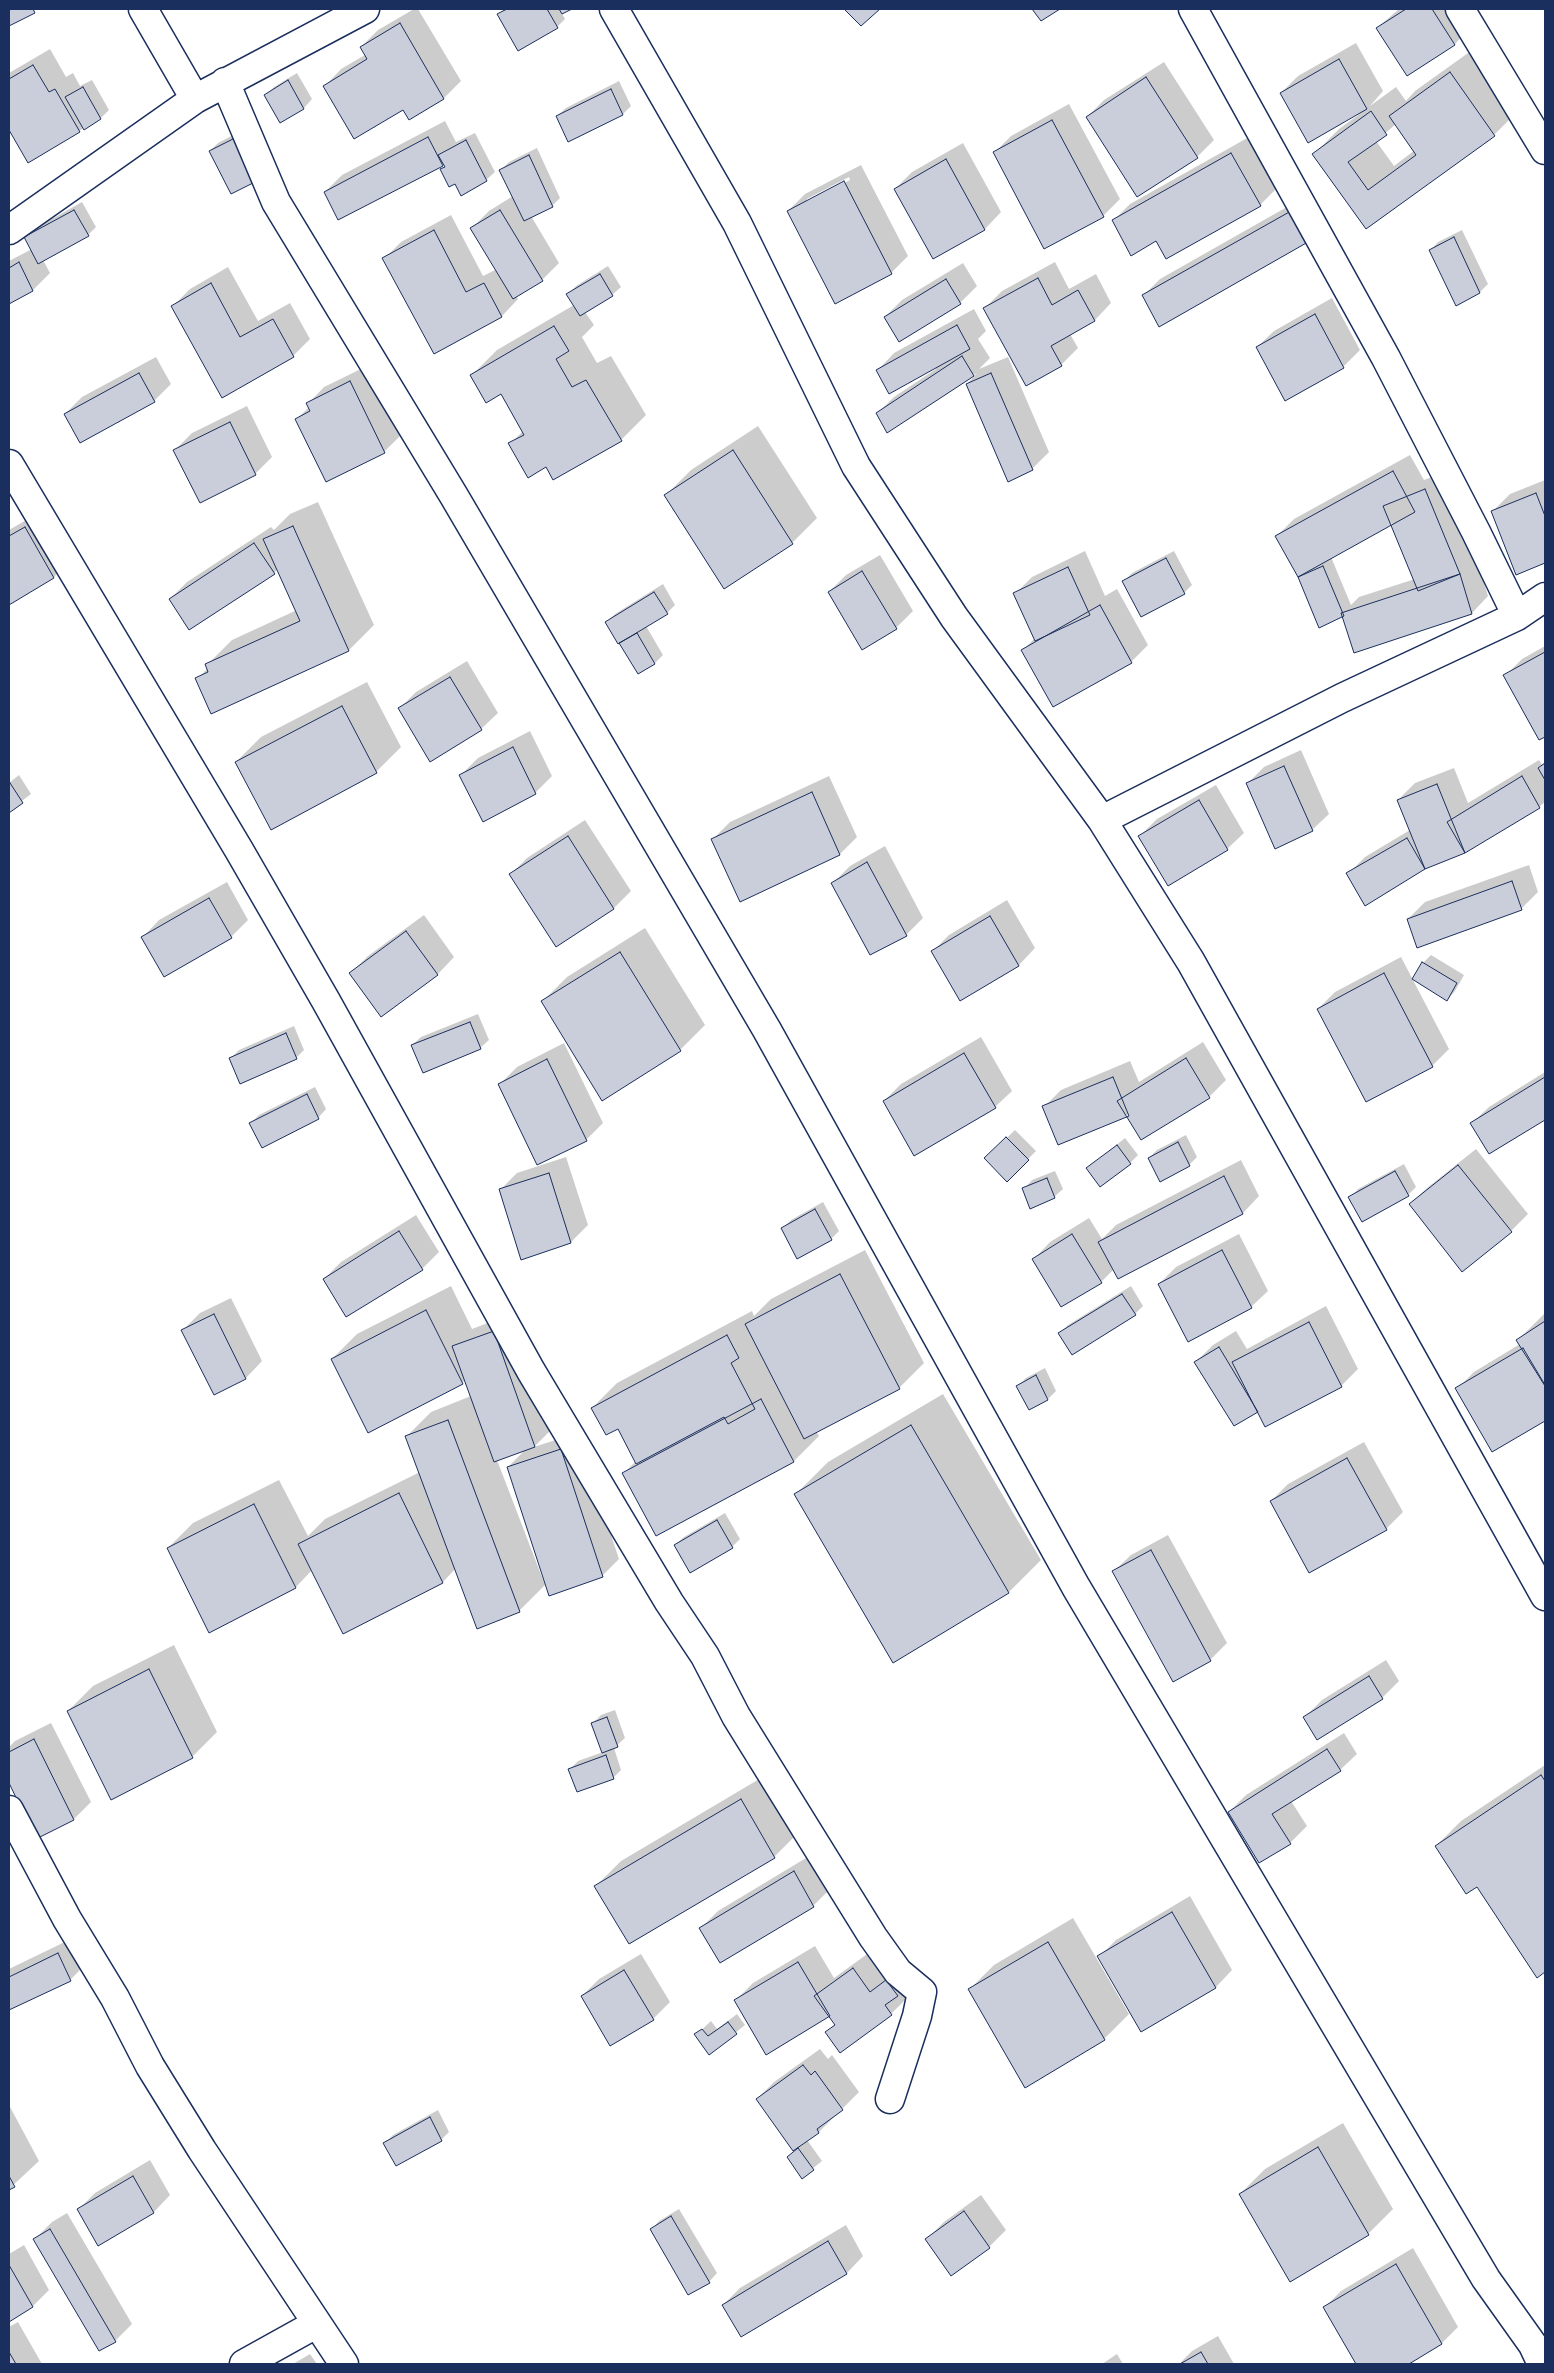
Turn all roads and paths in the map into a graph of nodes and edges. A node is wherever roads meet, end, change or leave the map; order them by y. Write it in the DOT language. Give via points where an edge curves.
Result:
graph roads {
  1 [pos="143,9"];
  2 [pos="365,9"];
  3 [pos="614,9"];
  4 [pos="1193,9"];
  5 [pos="1460,9"];
  6 [pos="225,82"];
  7 [pos="195,99"];
  8 [pos="1545,150"];
  9 [pos="9,230"];
  10 [pos="9,464"];
  11 [pos="1545,597"];
  12 [pos="1517,616"];
  13 [pos="1102,820"];
  14 [pos="1545,1596"];
  15 [pos="9,1810"];
  16 [pos="890,2099"];
  17 [pos="316,2324"];
  18 [pos="244,2364"];
  19 [pos="344,2364"];
  20 [pos="1542,2364"];
  1 -- 7 [label="street"];
  2 -- 6 [label="street"];
  3 -- 13 [label="street" via="737,223 856,466 954,617"];
  4 -- 12 [label="street" via="1386,358"];
  5 -- 8 [label="street"];
  6 -- 7 [label="street"];
  6 -- 20 [label="street" via="276,202 454,496 767,1030 1076,1587 1481,2270 1533,2344"];
  7 -- 9 [label="street"];
  10 -- 16 [label="street" via="239,850 532,1371 664,1594 705,1656 736,1716 874,1937 898,1972 922,1992"];
  11 -- 12 [label="street"];
  12 -- 13 [label="street" via="1342,698"];
  13 -- 14 [label="street" via="1191,962"];
  15 -- 17 [label="street" via="150,2066"];
  17 -- 18 [label="street"];
  17 -- 19 [label="street"];
}
